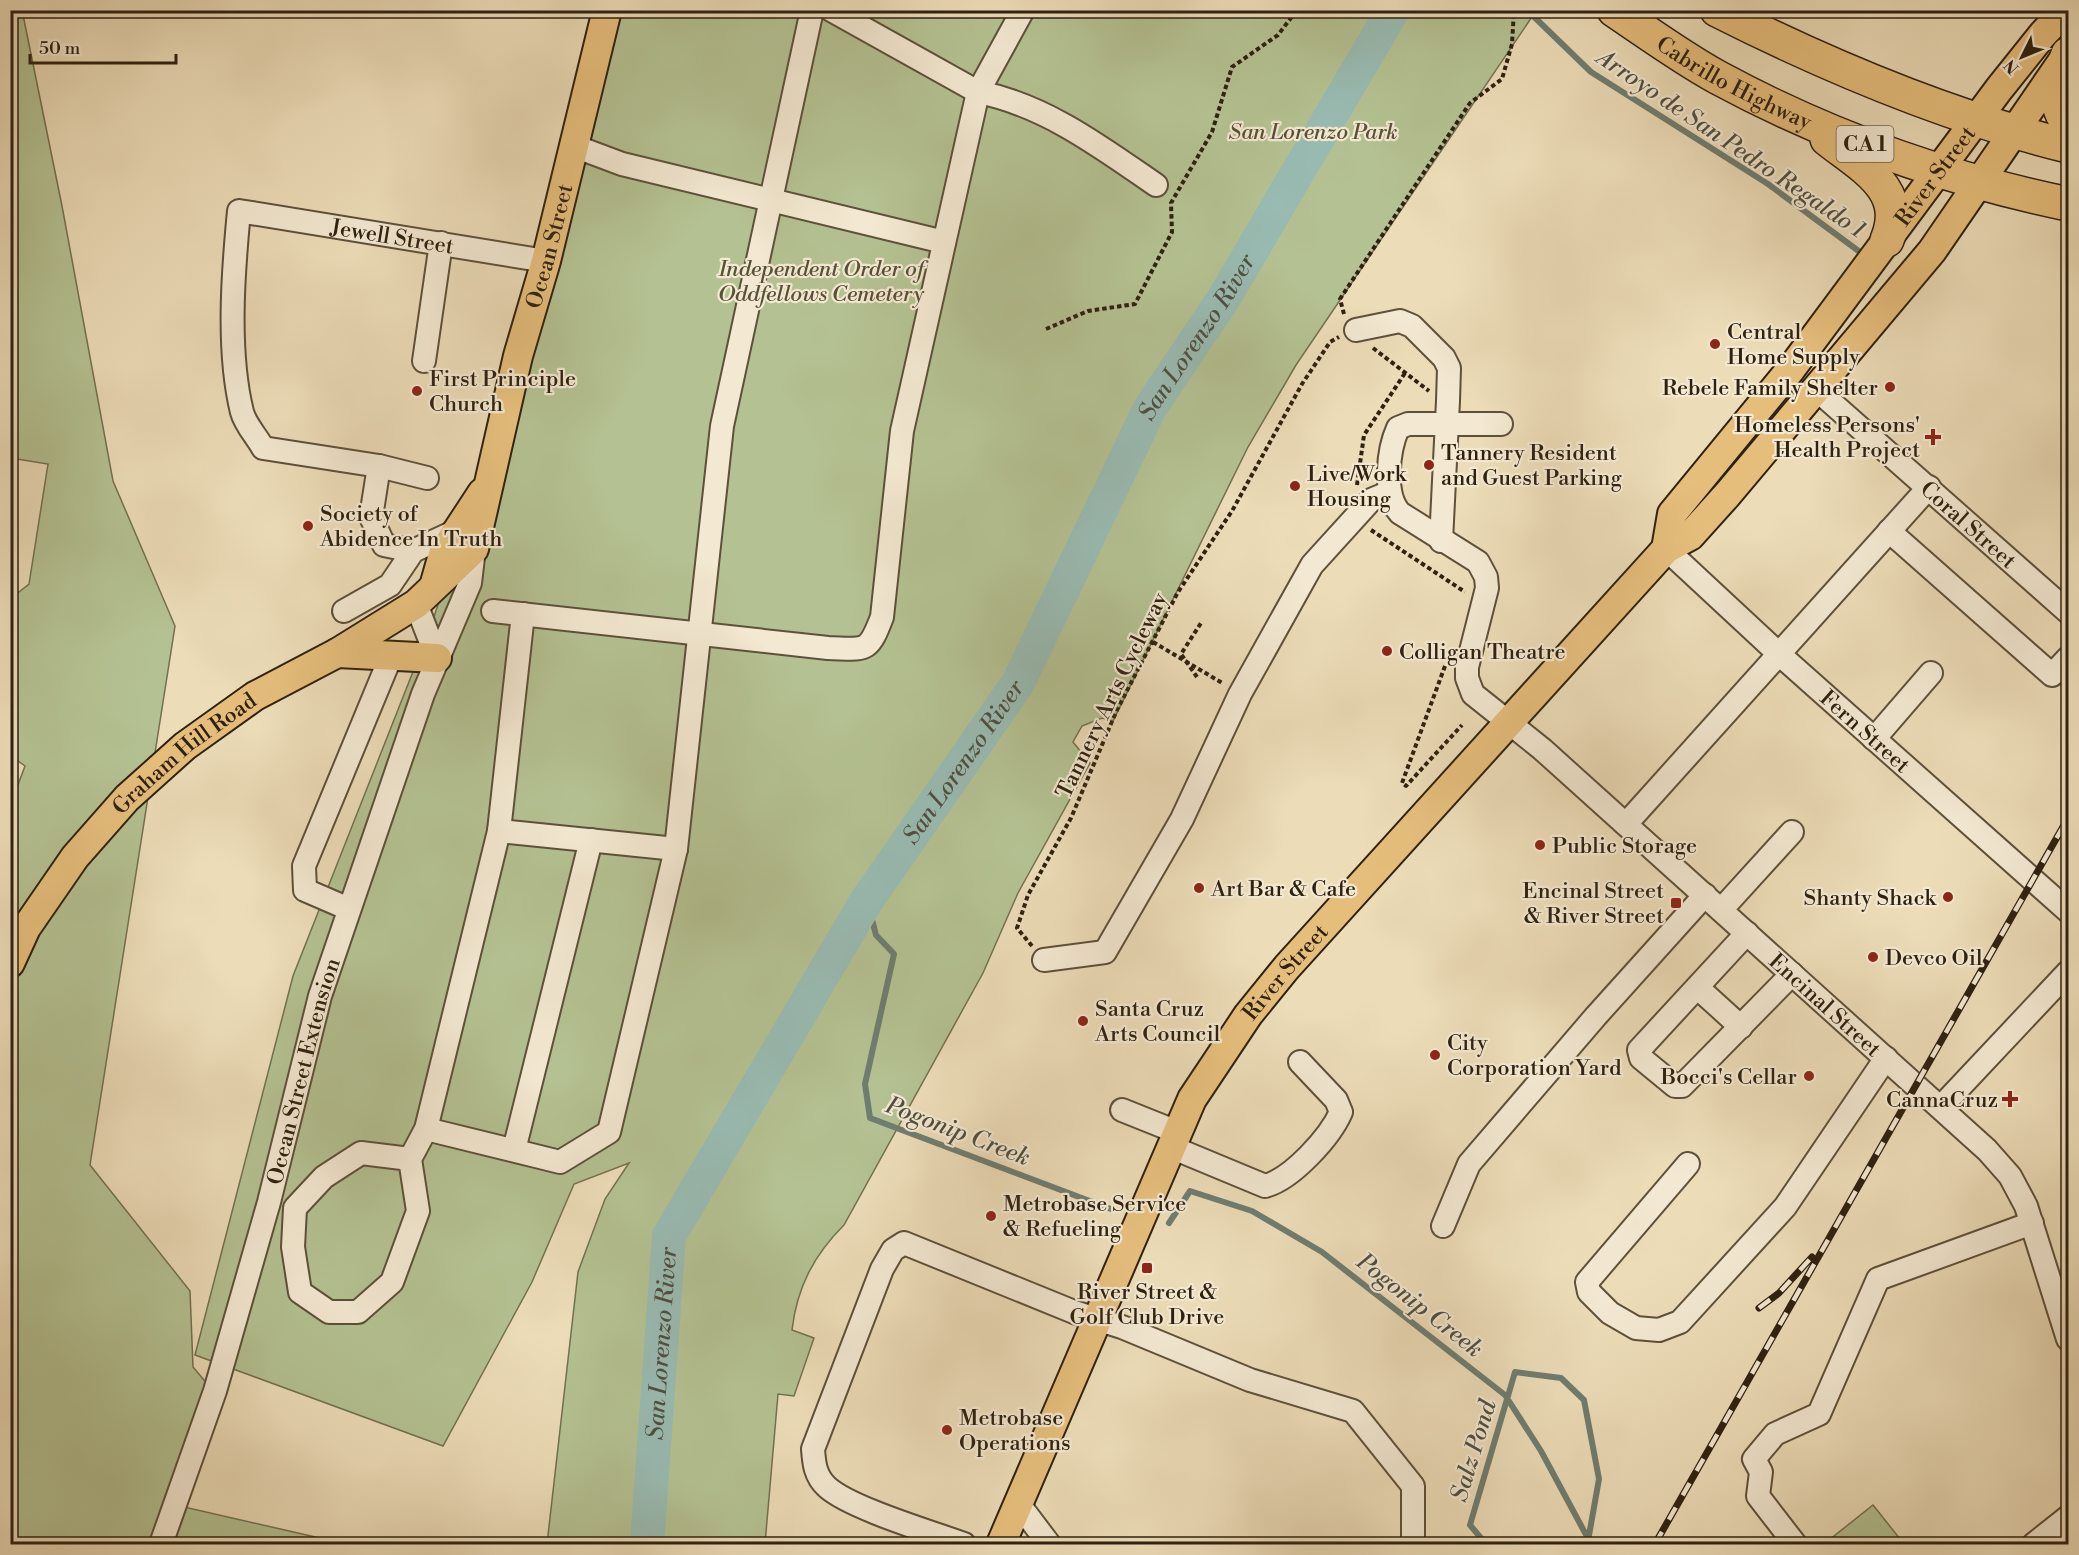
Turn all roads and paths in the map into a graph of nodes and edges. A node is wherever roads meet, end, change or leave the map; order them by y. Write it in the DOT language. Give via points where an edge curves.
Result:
graph roads {
  1 [pos="607,10"];
  2 [pos="812,10"];
  3 [pos="831,10"];
  4 [pos="1023,10"];
  5 [pos="1297,10"];
  6 [pos="1514,10"];
  7 [pos="1614,10"];
  8 [pos="1717,10"];
  9 [pos="2066,10"];
  10 [pos="2068,53"];
  11 [pos="978,92"];
  12 [pos="1795,114"];
  13 [pos="1976,120"];
  14 [pos="2068,123"];
  15 [pos="2014,131"];
  16 [pos="574,146"];
  17 [pos="2068,146"];
  18 [pos="1937,170"];
  19 [pos="1980,183"];
  20 [pos="1156,185"];
  21 [pos="770,201"];
  22 [pos="2068,204"];
  23 [pos="1887,240"];
  24 [pos="944,242"];
  25 [pos="441,243"];
  26 [pos="546,261"];
  27 [pos="1351,328"];
  28 [pos="1046,329"];
  29 [pos="424,361"];
  30 [pos="1816,388"];
  31 [pos="1448,423"];
  32 [pos="1501,424"];
  33 [pos="1836,429"];
  34 [pos="1812,430"];
  35 [pos="379,466"];
  36 [pos="427,478"];
  37 [pos="1929,487"];
  38 [pos="1388,493"];
  39 [pos="1889,531"];
  40 [pos="464,540"];
  41 [pos="1442,541"];
  42 [pos="1666,549"];
  43 [pos="412,551"];
  44 [pos="416,604"];
  45 [pos="344,611"];
  46 [pos="493,611"];
  47 [pos="2068,612"];
  48 [pos="523,614"];
  49 [pos="1201,622"];
  50 [pos="700,634"];
  51 [pos="1153,642"];
  52 [pos="337,653"];
  53 [pos="1779,654"];
  54 [pos="391,656"];
  55 [pos="437,658"];
  56 [pos="2068,658"];
  57 [pos="1448,660"];
  58 [pos="1931,673"];
  59 [pos="1197,677"];
  60 [pos="1240,694"];
  61 [pos="1508,723"];
  62 [pos="1462,725"];
  63 [pos="1874,739"];
  64 [pos="1626,824"];
  65 [pos="499,831"];
  66 [pos="1792,832"];
  67 [pos="591,840"];
  68 [pos="676,849"];
  69 [pos="1713,902"];
  70 [pos="349,909"];
  71 [pos="2068,911"];
  72 [pos="1747,933"];
  73 [pos="1044,960"];
  74 [pos="10,963"];
  75 [pos="2068,972"];
  76 [pos="1792,974"];
  77 [pos="1698,988"];
  78 [pos="1741,1027"];
  79 [pos="1886,1058"];
  80 [pos="1300,1062"];
  81 [pos="1941,1107"];
  82 [pos="1122,1110"];
  83 [pos="426,1129"];
  84 [pos="1174,1140"];
  85 [pos="514,1150"];
  86 [pos="410,1159"];
  87 [pos="1688,1164"];
  88 [pos="2032,1223"];
  89 [pos="1443,1226"];
  90 [pos="1097,1320"];
  91 [pos="2068,1339"];
  92 [pos="1018,1503"];
  93 [pos="2068,1517"];
  94 [pos="161,1545"];
  95 [pos="964,1545"];
  96 [pos="1001,1545"];
  97 [pos="1049,1545"];
  98 [pos="1413,1545"];
  99 [pos="1796,1545"];
  100 [pos="2034,1545"];
  1 -- 16 [label="main road, Ocean Street"];
  2 -- 21 [label="street"];
  3 -- 11 [label="street"];
  4 -- 11 [label="street"];
  5 -- 28 [label="path" via="1278,35 1232,67 1212,132 1171,203 1172,231 1135,304 1088,310"];
  6 -- 27 [label="path" via="1512,45 1502,79 1470,103 1340,299"];
  7 -- 12 [label="highway, Cabrillo Highway / CA 1" via="1719,78"];
  8 -- 13 [label="highway, CA 1" via="1823,62"];
  9 -- 13 [label="main road, River Street"];
  10 -- 14 [label="highway" via="2058,93"];
  10 -- 15 [label="main road, River Street"];
  11 -- 20 [label="street" via="1045,114"];
  11 -- 24 [label="street"];
  12 -- 18 [label="highway, Cabrillo Highway / CA 1"];
  12 -- 23 [label="highway" via="1874,177 1887,192 1894,215"];
  13 -- 15 [label="highway, CA 1"];
  13 -- 18 [label="main road, River Street"];
  15 -- 17 [label="highway, CA 1"];
  15 -- 19 [label="main road, River Street"];
  16 -- 21 [label="street" via="621,164"];
  16 -- 26 [label="main road, Ocean Street"];
  18 -- 19 [label="highway, Cabrillo Highway / CA 1"];
  18 -- 23 [label="main road, River Street"];
  19 -- 22 [label="highway, Cabrillo Highway / CA 1"];
  19 -- 30 [label="main road, River Street" via="1932,251"];
  21 -- 24 [label="street"];
  21 -- 50 [label="street" via="722,426"];
  23 -- 42 [label="main road, River Street" via="1791,369 1672,514"];
  24 -- 50 [label="street" via="902,431 882,617 873,641 863,648 828,648"];
  25 -- 26 [label="street, Jewell Street"];
  25 -- 29 [label="street"];
  25 -- 35 [label="street, Jewell Street" via="239,211 234,343 243,414 263,448"];
  26 -- 40 [label="main road, Ocean Street" via="518,356 490,482"];
  27 -- 31 [label="street" via="1400,321 1412,326 1444,358 1449,369"];
  27 -- 51 [label="path, Tannery Arts Cycleway" via="1330,342 1302,384 1232,511 1178,592"];
  30 -- 37 [label="street, Coral Street"];
  30 -- 42 [label="main road, River Street" via="1690,536"];
  31 -- 32 [label="street"];
  31 -- 38 [label="street" via="1398,428 1393,438"];
  31 -- 41 [label="street"];
  33 -- 34 [label="path" via="1822,426"];
  35 -- 36 [label="street"];
  35 -- 43 [label="street" via="371,517 384,545"];
  37 -- 39 [label="street"];
  37 -- 47 [label="street, Coral Street"];
  38 -- 41 [label="street, Encinal Street" via="1400,513"];
  38 -- 60 [label="street" via="1371,500 1312,565"];
  39 -- 53 [label="street"];
  39 -- 56 [label="street" via="2052,675"];
  40 -- 43 [label="street"];
  40 -- 44 [label="main road" via="457,568"];
  40 -- 55 [label="street, Ocean Street" via="470,583"];
  41 -- 61 [label="street, Encinal Street" via="1478,562 1486,577 1487,588 1467,678 1473,694"];
  42 -- 53 [label="street, Fern Street"];
  42 -- 61 [label="main road, River Street"];
  43 -- 45 [label="street" via="390,585"];
  44 -- 52 [label="main road, Graham Hill Road"];
  44 -- 55 [label="street"];
  46 -- 48 [label="street"];
  48 -- 50 [label="street"];
  48 -- 65 [label="street"];
  49 -- 59 [label="path, bridge" via="1181,654"];
  50 -- 68 [label="street"];
  51 -- 60 [label="path"];
  51 -- 73 [label="path, Tannery Arts Cycleway" via="1116,712 1071,818 1028,895 1017,928"];
  52 -- 54 [label="main road"];
  52 -- 74 [label="main road, Graham Hill Road" via="255,696 185,746 127,798 75,857 26,928"];
  53 -- 63 [label="street, Fern Street"];
  53 -- 64 [label="street"];
  54 -- 55 [label="main road"];
  54 -- 70 [label="street" via="304,866 305,890"];
  55 -- 70 [label="street, Ocean Street Extension"];
  57 -- 62 [label="path" via="1402,783 1406,786"];
  58 -- 63 [label="street"];
  60 -- 73 [label="street" via="1182,819 1105,952"];
  61 -- 64 [label="street, Encinal Street"];
  61 -- 84 [label="main road, River Street" via="1248,1015 1192,1099"];
  63 -- 71 [label="street, Fern Street"];
  64 -- 69 [label="street, Encinal Street"];
  65 -- 67 [label="street"];
  65 -- 83 [label="street"];
  66 -- 69 [label="street"];
  67 -- 68 [label="street"];
  67 -- 85 [label="street"];
  68 -- 85 [label="street" via="609,1132 560,1162"];
  69 -- 72 [label="street, Encinal Street"];
  69 -- 89 [label="street" via="1483,1146 1469,1164"];
  70 -- 94 [label="street, Ocean Street Extension" via="320,996 268,1202 204,1427"];
  72 -- 76 [label="street, Encinal Street"];
  72 -- 77 [label="street"];
  75 -- 81 [label="street"];
  76 -- 78 [label="street"];
  76 -- 79 [label="street, Encinal Street"];
  77 -- 78 [label="street"];
  77 -- 78 [label="street" via="1639,1050 1641,1058 1678,1087"];
  79 -- 81 [label="street, Encinal Street"];
  79 -- 87 [label="street" via="1785,1207 1705,1297 1680,1322 1659,1330 1636,1328 1610,1312 1589,1292 1587,1282"];
  80 -- 84 [label="street" via="1336,1100 1341,1112 1323,1138 1279,1182 1265,1186"];
  81 -- 88 [label="street, Encinal Street" via="2010,1176"];
  82 -- 84 [label="street"];
  83 -- 85 [label="street"];
  83 -- 86 [label="street"];
  84 -- 90 [label="main road, River Street"];
  86 -- 86 [label="street" via="418,1211 392,1282 358,1312 329,1312 300,1292 293,1247 295,1208 324,1177 361,1153"];
  88 -- 91 [label="street, Encinal Street"];
  88 -- 99 [label="street" via="1878,1279 1819,1414 1775,1434 1754,1459 1761,1472 1758,1496"];
  90 -- 92 [label="main road, River Street"];
  90 -- 95 [label="street" via="904,1243 893,1250 882,1269 813,1449 814,1468 826,1486 845,1499"];
  90 -- 98 [label="street" via="1250,1380 1353,1412 1413,1486"];
  92 -- 96 [label="main road, River Street"];
  92 -- 97 [label="street"];
  93 -- 100 [label="street"];
}
